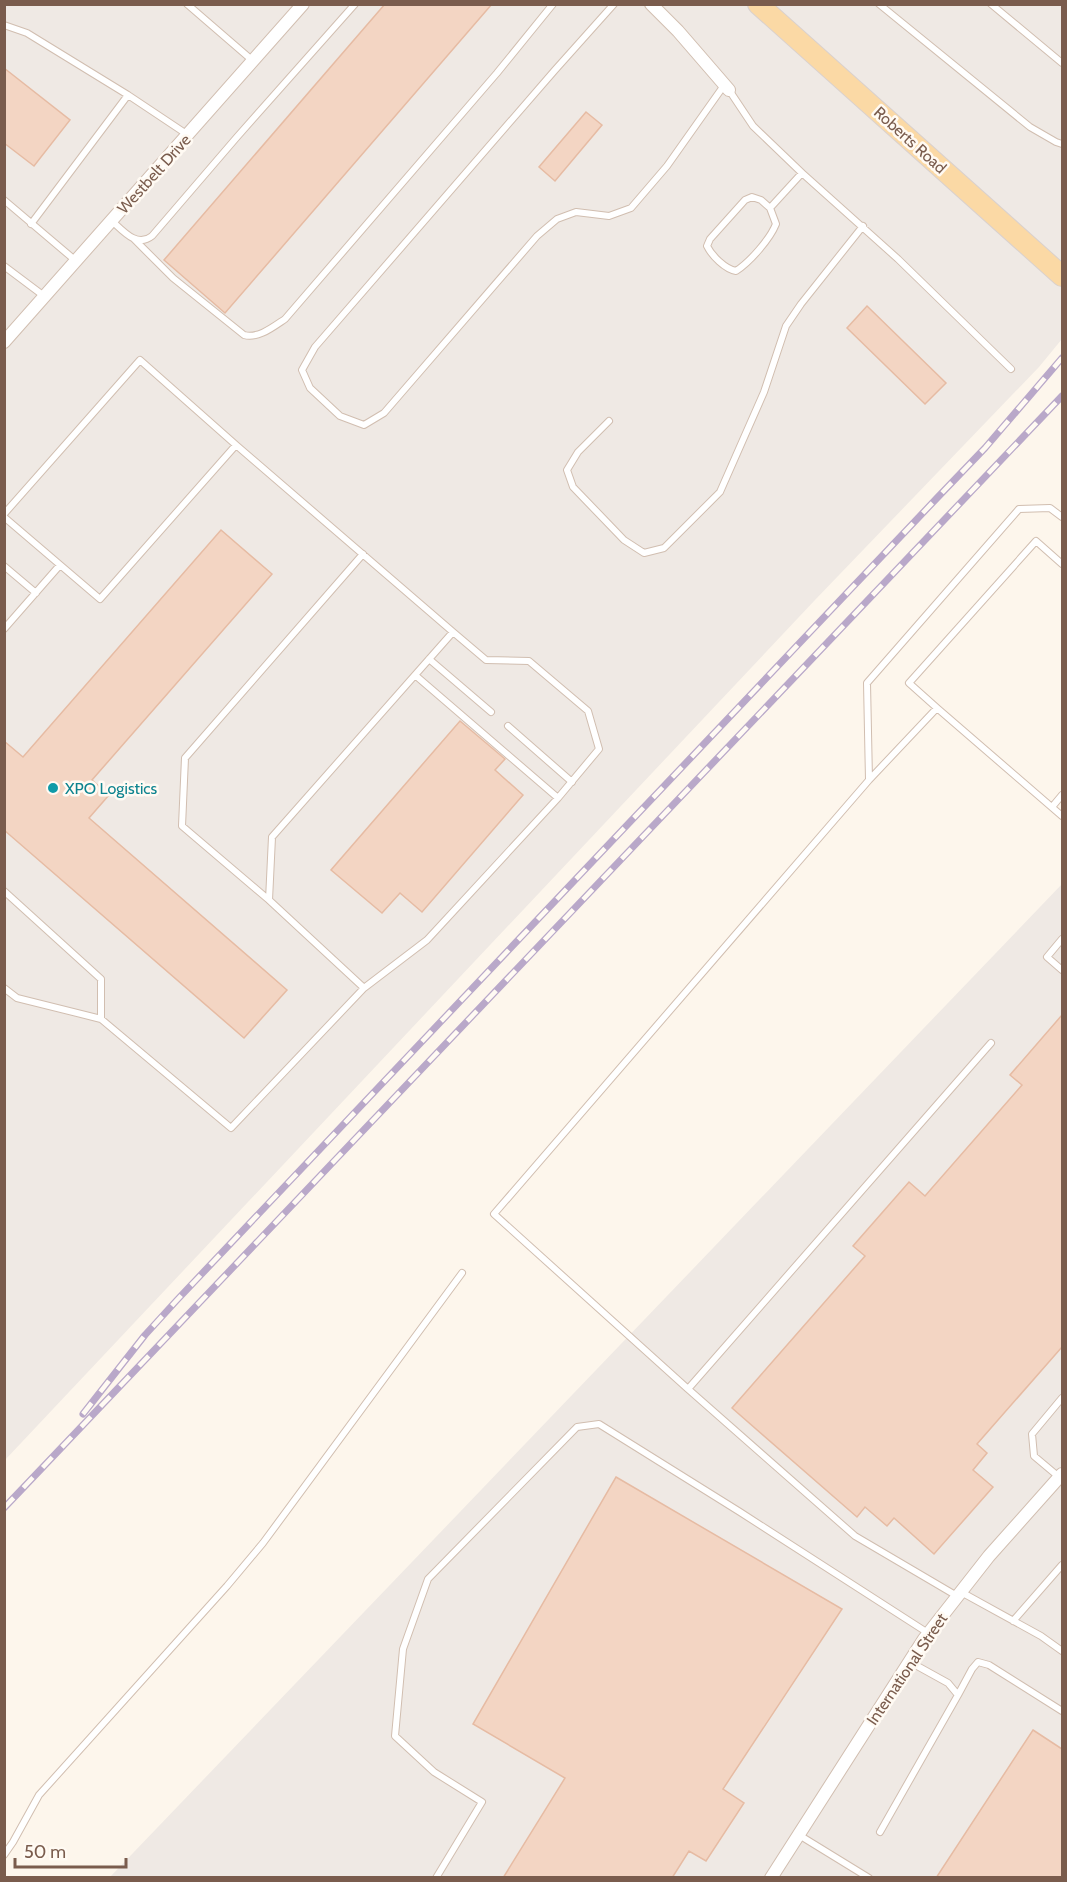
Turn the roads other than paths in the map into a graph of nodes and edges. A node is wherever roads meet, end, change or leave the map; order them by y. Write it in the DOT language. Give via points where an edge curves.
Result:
graph roads {
  1 [pos="187,4"];
  2 [pos="303,4"];
  3 [pos="355,4"];
  4 [pos="553,4"];
  5 [pos="614,4"];
  6 [pos="651,4"];
  7 [pos="758,4"];
  8 [pos="879,4"];
  9 [pos="991,4"];
  10 [pos="4,25"];
  11 [pos="254,62"];
  12 [pos="1062,63"];
  13 [pos="727,87"];
  14 [pos="128,95"];
  15 [pos="188,135"];
  16 [pos="1062,144"];
  17 [pos="802,173"];
  18 [pos="4,200"];
  19 [pos="770,208"];
  20 [pos="112,221"];
  21 [pos="31,224"];
  22 [pos="863,226"];
  23 [pos="134,239"];
  24 [pos="76,261"];
  25 [pos="4,266"];
  26 [pos="1062,276"];
  27 [pos="45,297"];
  28 [pos="4,342"];
  29 [pos="1011,369"];
  30 [pos="609,422"];
  31 [pos="236,445"];
  32 [pos="4,516"];
  33 [pos="1062,517"];
  34 [pos="363,554"];
  35 [pos="1062,564"];
  36 [pos="60,565"];
  37 [pos="4,566"];
  38 [pos="36,593"];
  39 [pos="4,629"];
  40 [pos="453,632"];
  41 [pos="429,659"];
  42 [pos="415,675"];
  43 [pos="937,708"];
  44 [pos="490,712"];
  45 [pos="508,726"];
  46 [pos="869,780"];
  47 [pos="572,782"];
  48 [pos="1062,795"];
  49 [pos="558,798"];
  50 [pos="1052,807"];
  51 [pos="1062,816"];
  52 [pos="4,891"];
  53 [pos="269,900"];
  54 [pos="1062,939"];
  55 [pos="1062,970"];
  56 [pos="4,988"];
  57 [pos="364,988"];
  58 [pos="101,1019"];
  59 [pos="991,1043"];
  60 [pos="462,1273"];
  61 [pos="688,1389"];
  62 [pos="1062,1398"];
  63 [pos="1061,1476"];
  64 [pos="1062,1565"];
  65 [pos="959,1594"];
  66 [pos="1013,1621"];
  67 [pos="928,1633"];
  68 [pos="1062,1651"];
  69 [pos="909,1661"];
  70 [pos="958,1695"];
  71 [pos="1062,1711"];
  72 [pos="880,1832"];
  73 [pos="799,1834"];
  74 [pos="4,1855"];
  75 [pos="436,1878"];
  76 [pos="771,1878"];
  77 [pos="868,1878"];
  1 -- 11 [label="lane"];
  2 -- 11 [label="street, Westbelt Drive"];
  3 -- 23 [label="lane" via="152,236"];
  4 -- 23 [label="lane" via="285,319 271,328 244,335 173,278"];
  5 -- 13 [label="lane" via="315,347 302,370 310,388 340,416 364,425 384,413 537,236 557,219 576,212 609,216 631,208"];
  6 -- 13 [label="street"];
  7 -- 26 [label="main road, Roberts Road"];
  8 -- 16 [label="lane" via="1030,127"];
  9 -- 12 [label="lane"];
  10 -- 14 [label="lane" via="27,33"];
  11 -- 15 [label="street, Westbelt Drive"];
  13 -- 17 [label="lane" via="753,126"];
  14 -- 15 [label="lane"];
  14 -- 21 [label="lane"];
  15 -- 20 [label="street, Westbelt Drive"];
  17 -- 19 [label="lane"];
  17 -- 22 [label="lane"];
  18 -- 21 [label="lane"];
  19 -- 19 [label="lane" via="753,197 745,200 710,239 710,252 729,270 742,267 777,224"];
  20 -- 23 [label="lane"];
  20 -- 24 [label="street, Westbelt Drive"];
  21 -- 24 [label="lane"];
  22 -- 29 [label="lane"];
  22 -- 30 [label="lane" via="786,326 764,392 720,492 664,548 644,553 624,540 573,487 567,470 578,452"];
  24 -- 27 [label="street, Westbelt Drive"];
  25 -- 27 [label="lane"];
  27 -- 28 [label="street, Westbelt Drive"];
  31 -- 32 [label="lane" via="140,360"];
  31 -- 34 [label="lane"];
  31 -- 36 [label="lane" via="100,599"];
  32 -- 36 [label="lane"];
  33 -- 46 [label="lane" via="1050,508 1019,509 867,683"];
  34 -- 40 [label="lane"];
  34 -- 53 [label="lane" via="185,758 182,826"];
  35 -- 43 [label="lane" via="1036,541 909,683"];
  36 -- 38 [label="lane"];
  37 -- 38 [label="lane"];
  38 -- 39 [label="lane"];
  40 -- 41 [label="lane"];
  40 -- 47 [label="lane" via="486,660 529,661 588,711 599,749"];
  41 -- 42 [label="lane"];
  41 -- 44 [label="lane"];
  42 -- 49 [label="lane"];
  42 -- 53 [label="lane" via="272,837"];
  43 -- 46 [label="lane"];
  43 -- 50 [label="lane"];
  45 -- 47 [label="lane"];
  46 -- 61 [label="lane" via="494,1214"];
  47 -- 49 [label="lane"];
  48 -- 50 [label="lane"];
  49 -- 57 [label="lane" via="427,940"];
  50 -- 51 [label="lane"];
  52 -- 58 [label="lane" via="101,979"];
  53 -- 57 [label="lane"];
  54 -- 55 [label="lane" via="1047,957"];
  56 -- 58 [label="lane" via="16,998"];
  57 -- 58 [label="lane" via="231,1128"];
  59 -- 61 [label="lane"];
  60 -- 74 [label="lane" via="263,1543 39,1795"];
  61 -- 65 [label="lane" via="855,1536"];
  62 -- 63 [label="lane" via="1032,1434 1034,1456"];
  63 -- 65 [label="street, International Street"];
  64 -- 66 [label="lane"];
  65 -- 66 [label="lane"];
  65 -- 67 [label="street, International Street"];
  66 -- 68 [label="lane"];
  67 -- 69 [label="street, International Street"];
  67 -- 75 [label="lane" via="599,1424 577,1427 428,1579 403,1649 395,1736 434,1772 482,1802"];
  69 -- 70 [label="lane" via="948,1683"];
  69 -- 73 [label="street, International Street"];
  70 -- 71 [label="lane" via="978,1662"];
  70 -- 72 [label="lane"];
  73 -- 76 [label="street, International Street"];
  73 -- 77 [label="lane"];
}
